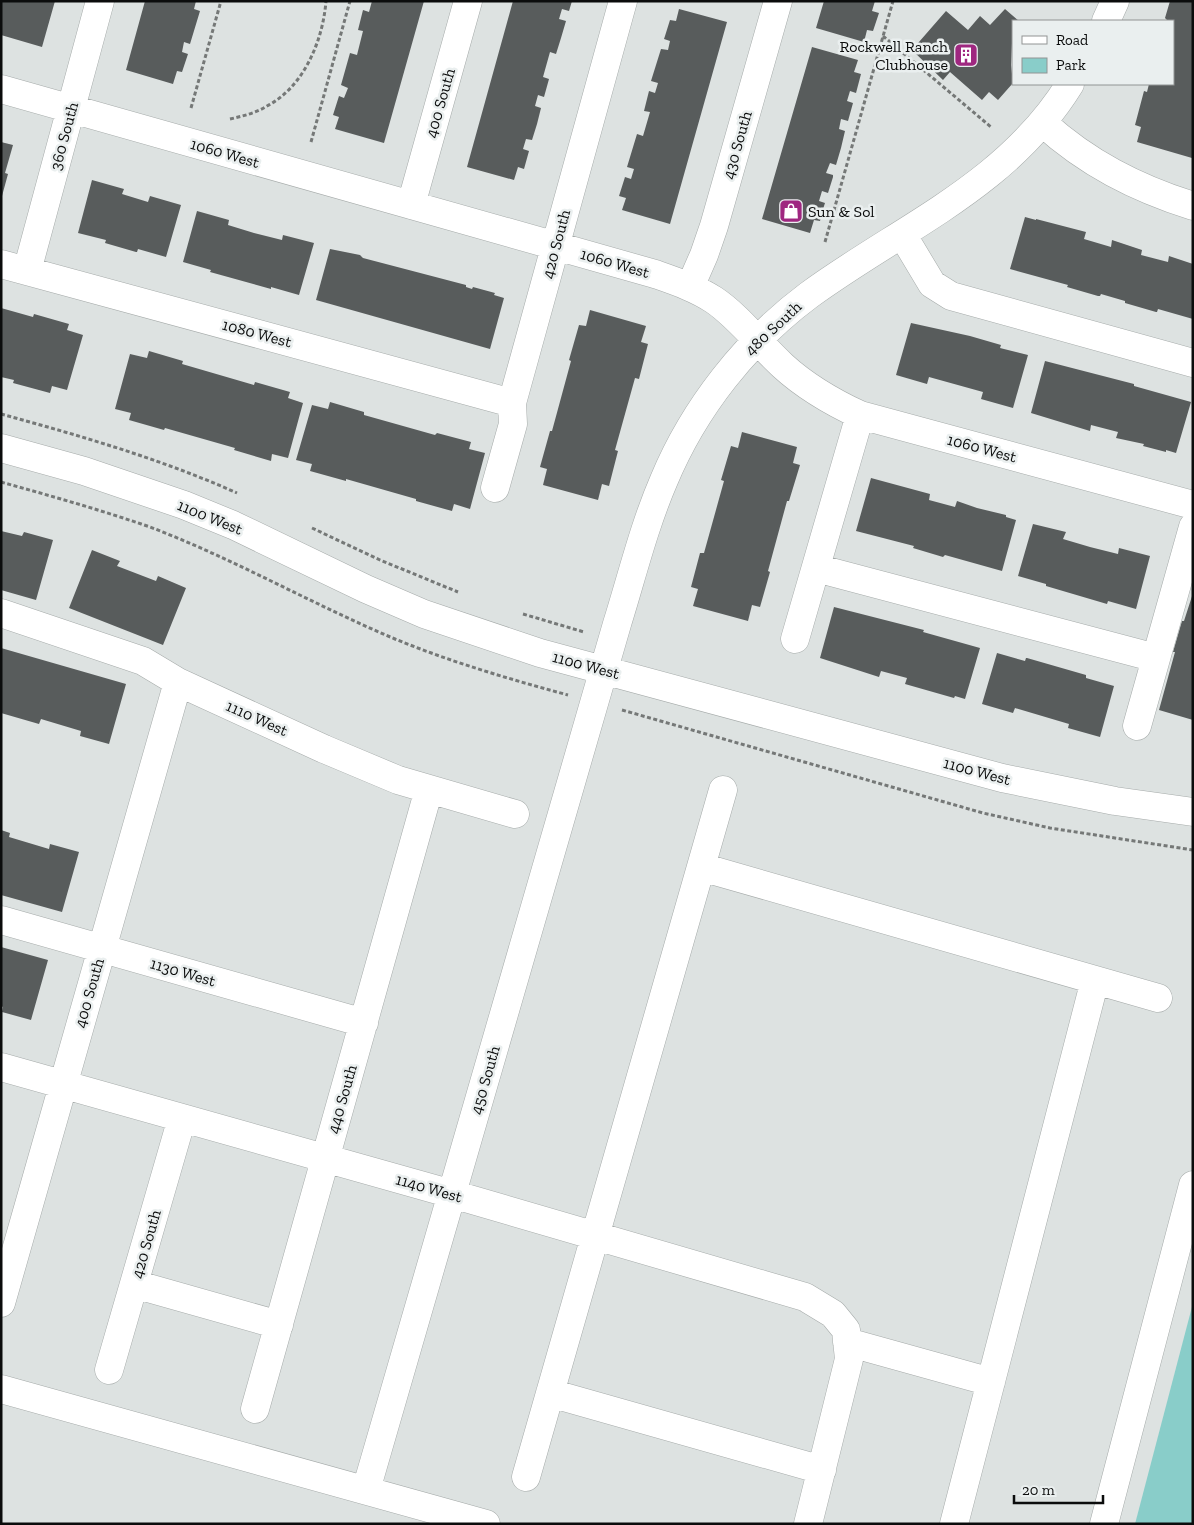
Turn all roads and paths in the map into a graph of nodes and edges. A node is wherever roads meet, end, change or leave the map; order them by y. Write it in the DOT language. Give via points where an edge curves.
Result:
graph roads {
  1 [pos="100,1"];
  2 [pos="221,1"];
  3 [pos="326,1"];
  4 [pos="350,1"];
  5 [pos="468,1"];
  6 [pos="624,1"];
  7 [pos="778,1"];
  8 [pos="893,1"];
  9 [pos="1115,1"];
  10 [pos="1106,20"];
  11 [pos="883,36"];
  12 [pos="1069,85"];
  13 [pos="1,89"];
  14 [pos="191,108"];
  15 [pos="71,109"];
  16 [pos="230,119"];
  17 [pos="1043,123"];
  18 [pos="991,127"];
  19 [pos="311,142"];
  20 [pos="411,205"];
  21 [pos="1193,206"];
  22 [pos="902,234"];
  23 [pos="825,242"];
  24 [pos="555,247"];
  25 [pos="1,264"];
  26 [pos="27,271"];
  27 [pos="690,287"];
  28 [pos="758,341"];
  29 [pos="1193,363"];
  30 [pos="512,403"];
  31 [pos="860,414"];
  32 [pos="1,448"];
  33 [pos="1,482"];
  34 [pos="495,488"];
  35 [pos="1193,505"];
  36 [pos="1193,527"];
  37 [pos="816,568"];
  38 [pos="1,613"];
  39 [pos="795,639"];
  40 [pos="1156,658"];
  41 [pos="604,670"];
  42 [pos="178,682"];
  43 [pos="547,690"];
  44 [pos="640,715"];
  45 [pos="1137,726"];
  46 [pos="428,789"];
  47 [pos="723,790"];
  48 [pos="1193,812"];
  49 [pos="515,814"];
  50 [pos="1193,850"];
  51 [pos="701,867"];
  52 [pos="1,920"];
  53 [pos="102,948"];
  54 [pos="1095,980"];
  55 [pos="1158,998"];
  56 [pos="364,1023"];
  57 [pos="1,1067"];
  58 [pos="63,1085"];
  59 [pos="182,1118"];
  60 [pos="325,1159"];
  61 [pos="1193,1184"];
  62 [pos="452,1194"];
  63 [pos="595,1236"];
  64 [pos="134,1284"];
  65 [pos="1,1303"];
  66 [pos="279,1325"];
  67 [pos="846,1336"];
  68 [pos="109,1370"];
  69 [pos="991,1382"];
  70 [pos="1,1389"];
  71 [pos="550,1393"];
  72 [pos="255,1409"];
  73 [pos="822,1470"];
  74 [pos="526,1477"];
  75 [pos="366,1490"];
  76 [pos="486,1524"];
  77 [pos="808,1524"];
  78 [pos="954,1524"];
  79 [pos="1104,1524"];
  1 -- 15 [label="street, 360 South"];
  2 -- 14 [label="path"];
  3 -- 16 [label="path" via="322,31 313,54 290,88 267,106"];
  4 -- 19 [label="path"];
  5 -- 20 [label="street, 400 South"];
  6 -- 24 [label="street, 420 South"];
  7 -- 27 [label="street, 430 South" via="714,226"];
  8 -- 11 [label="path"];
  9 -- 10 [label="street"];
  11 -- 18 [label="path"];
  11 -- 23 [label="path"];
  12 -- 17 [label="street, 480 South"];
  13 -- 15 [label="street, 1060 West"];
  15 -- 20 [label="street, 1060 West"];
  15 -- 26 [label="street, 360 South"];
  17 -- 21 [label="street" via="1104,169 1138,186"];
  17 -- 22 [label="street, 480 South" via="982,180"];
  20 -- 24 [label="street, 1060 West"];
  22 -- 28 [label="street, 480 South" via="809,295"];
  22 -- 29 [label="street" via="932,284 950,296"];
  24 -- 27 [label="street, 1060 West" via="655,274"];
  24 -- 30 [label="street, 420 South"];
  25 -- 26 [label="street, 1080 West"];
  26 -- 30 [label="street, 1080 West"];
  27 -- 28 [label="street, 1060 West" via="715,301"];
  28 -- 31 [label="street, 1060 West" via="806,385 832,402"];
  28 -- 41 [label="street, 480 South" via="734,364 701,411 664,480 648,522"];
  30 -- 34 [label="street, 420 South" via="513,424"];
  31 -- 35 [label="street, 1060 West"];
  31 -- 37 [label="street"];
  32 -- 41 [label="street, 1100 West" via="84,471 184,505 424,614 540,653"];
  33 -- 43 [label="path" via="82,504 150,528 393,638 465,665"];
  36 -- 40 [label="street"];
  37 -- 39 [label="street"];
  37 -- 40 [label="street"];
  38 -- 42 [label="street, 1110 West" via="143,661"];
  40 -- 45 [label="street"];
  41 -- 48 [label="street, 1100 West" via="1002,778 1115,801"];
  41 -- 62 [label="street, 450 South"];
  42 -- 46 [label="street, 1110 West" via="324,749"];
  42 -- 53 [label="street, 400 South"];
  44 -- 50 [label="path" via="1008,819"];
  46 -- 49 [label="street, 1110 West"];
  46 -- 56 [label="street, 440 South"];
  47 -- 51 [label="street"];
  51 -- 54 [label="street"];
  51 -- 63 [label="street"];
  52 -- 53 [label="street, 1130 West"];
  53 -- 56 [label="street, 1130 West"];
  53 -- 58 [label="street, 400 South"];
  54 -- 55 [label="street"];
  54 -- 69 [label="street"];
  56 -- 60 [label="street, 440 South"];
  57 -- 58 [label="street, 1140 West"];
  58 -- 59 [label="street, 1140 West"];
  58 -- 65 [label="street, 400 South"];
  59 -- 60 [label="street, 1140 West"];
  59 -- 64 [label="street, 420 South"];
  60 -- 62 [label="street, 1140 West"];
  60 -- 66 [label="street, 440 South"];
  61 -- 79 [label="street"];
  62 -- 63 [label="street, 1140 West"];
  62 -- 75 [label="street, 450 South"];
  63 -- 67 [label="street, 1140 West" via="805,1297 833,1314"];
  63 -- 71 [label="street"];
  64 -- 66 [label="street"];
  64 -- 68 [label="street, 420 South"];
  66 -- 72 [label="street, 440 South"];
  67 -- 69 [label="street"];
  67 -- 73 [label="street" via="849,1359"];
  69 -- 78 [label="street"];
  70 -- 75 [label="street"];
  71 -- 73 [label="street"];
  71 -- 74 [label="street"];
  73 -- 77 [label="street"];
  75 -- 76 [label="street"];
}
